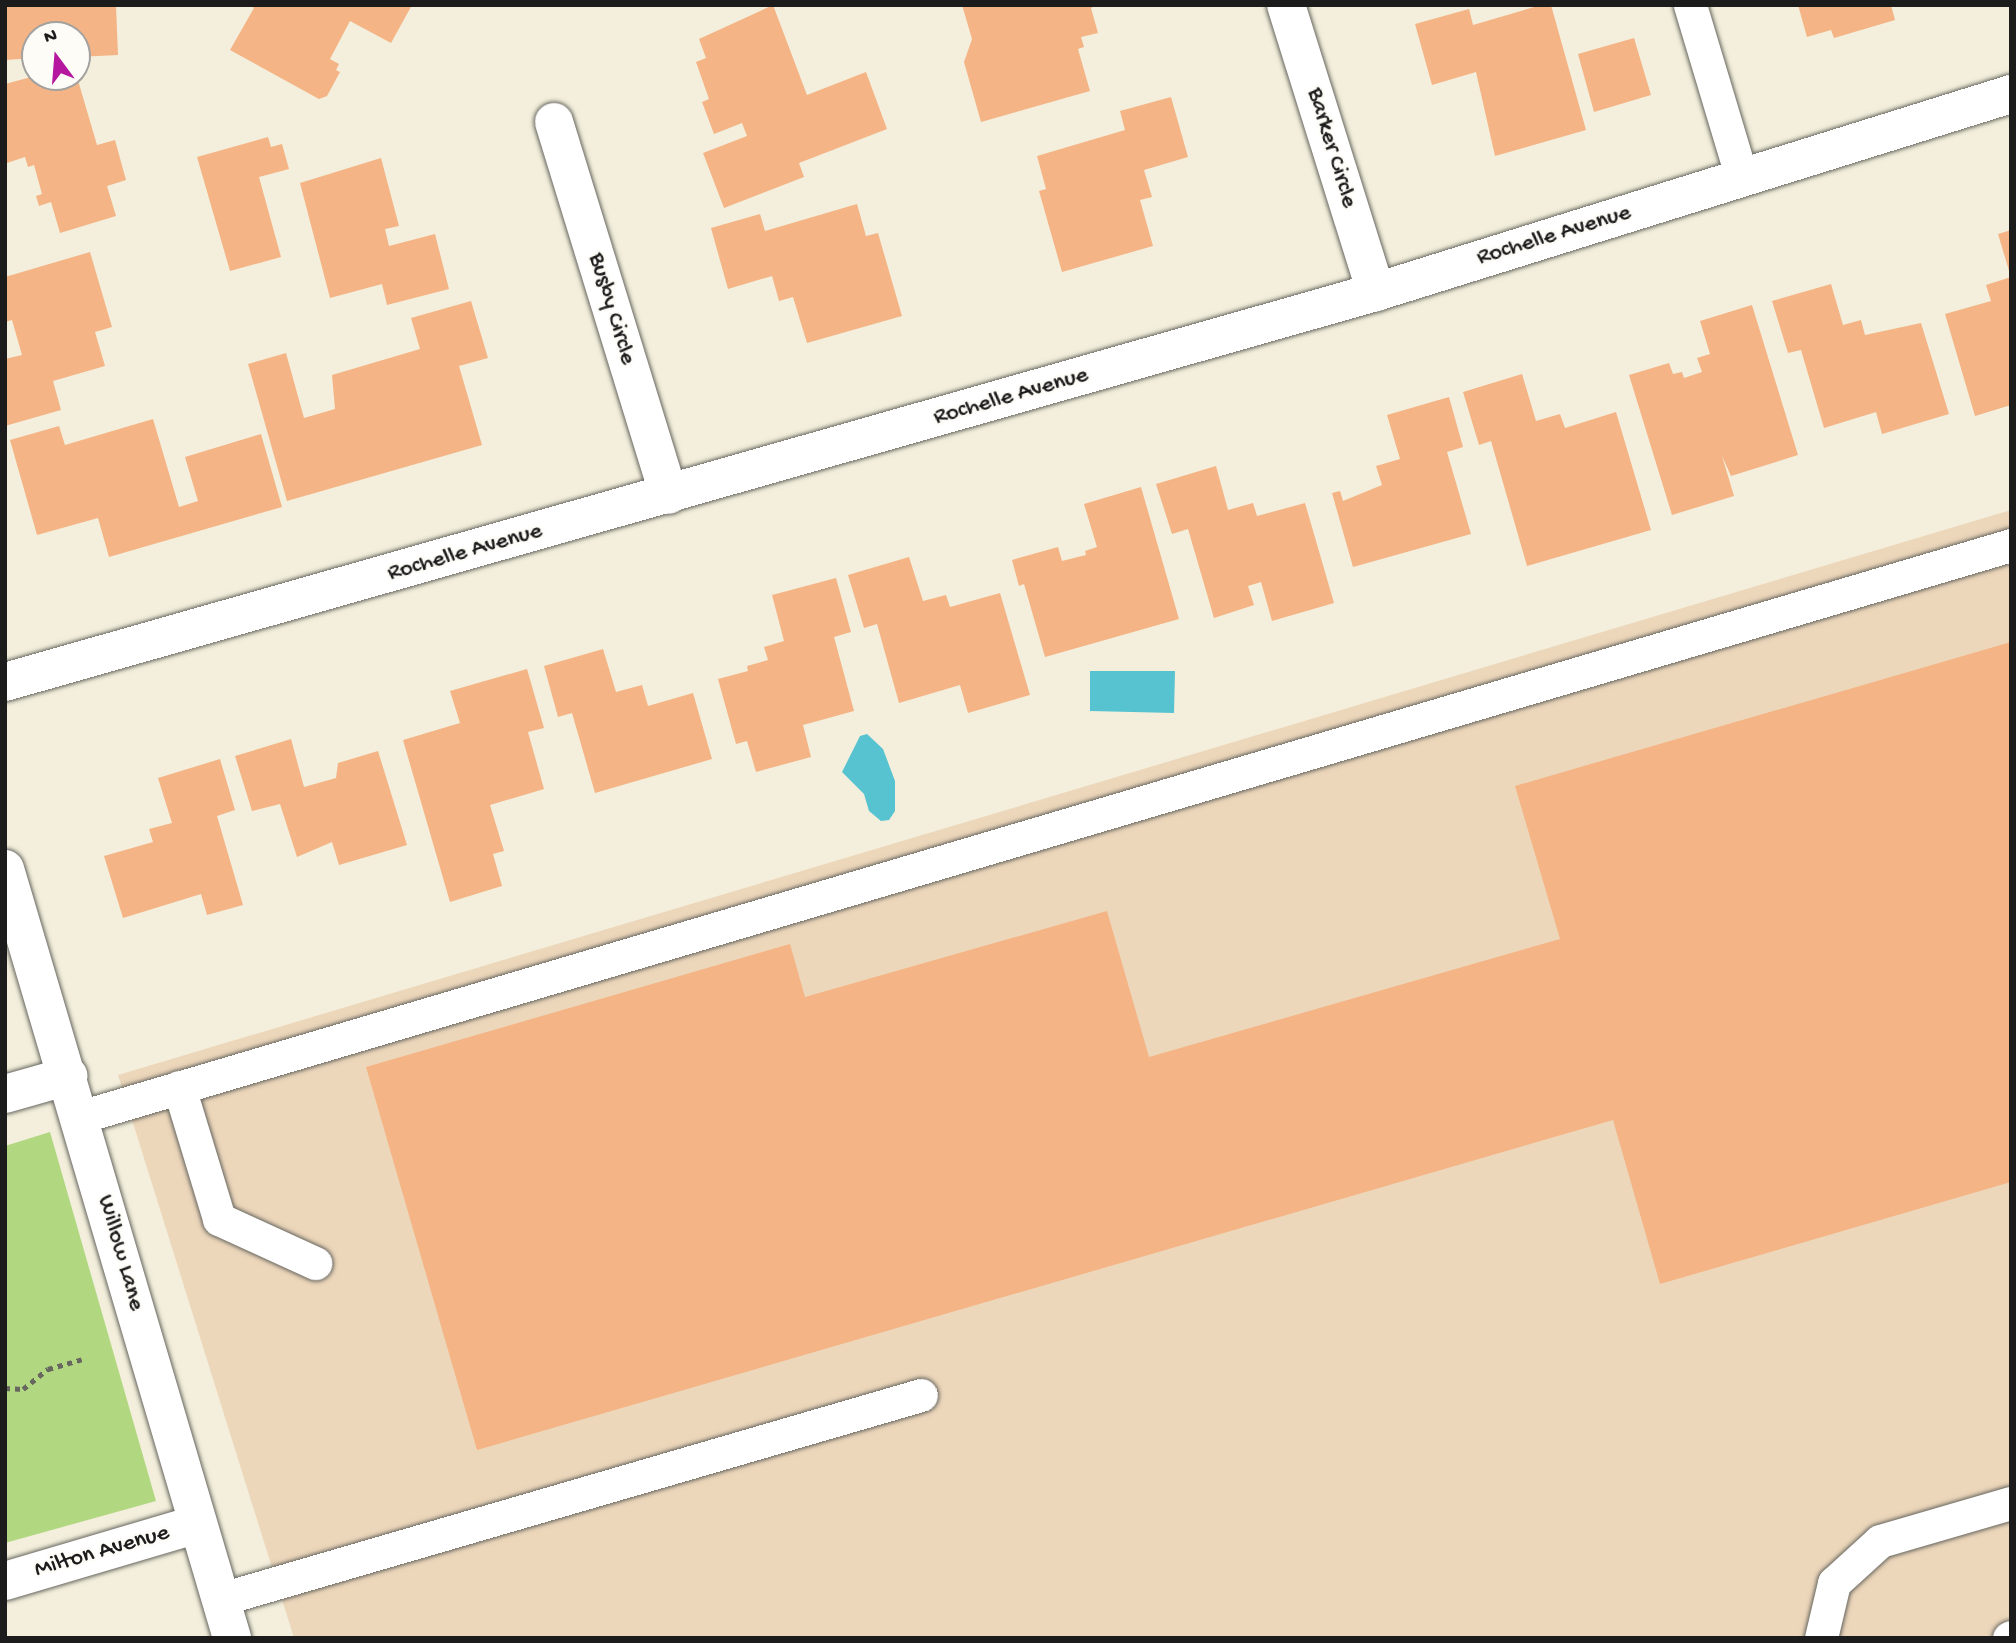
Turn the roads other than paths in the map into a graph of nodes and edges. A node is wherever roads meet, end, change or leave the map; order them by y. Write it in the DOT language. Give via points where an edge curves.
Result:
graph roads {
  1 [pos="1286,5"];
  2 [pos="1690,5"];
  3 [pos="2011,94"];
  4 [pos="554,122"];
  5 [pos="1742,178"];
  6 [pos="1376,292"];
  7 [pos="669,495"];
  8 [pos="2011,545"];
  9 [pos="5,682"];
  10 [pos="5,869"];
  11 [pos="68,1076"];
  12 [pos="179,1087"];
  13 [pos="5,1094"];
  14 [pos="80,1116"];
  15 [pos="315,1263"];
  16 [pos="921,1395"];
  17 [pos="2011,1503"];
  18 [pos="198,1524"];
  19 [pos="5,1581"];
  20 [pos="220,1599"];
  21 [pos="232,1638"];
  22 [pos="1821,1638"];
  1 -- 6 [label="street, Barker Circle"];
  2 -- 5 [label="lane"];
  3 -- 5 [label="street, Rochelle Avenue"];
  4 -- 7 [label="street, Busby Circle"];
  5 -- 6 [label="street, Rochelle Avenue"];
  6 -- 7 [label="street, Rochelle Avenue"];
  7 -- 9 [label="street, Rochelle Avenue"];
  8 -- 12 [label="lane"];
  10 -- 11 [label="street, Willow Lane"];
  11 -- 13 [label="street"];
  11 -- 14 [label="street, Willow Lane"];
  12 -- 14 [label="lane"];
  12 -- 15 [label="lane" via="219,1219"];
  14 -- 18 [label="street, Willow Lane"];
  16 -- 20 [label="lane"];
  17 -- 22 [label="lane" via="1880,1541 1834,1583"];
  18 -- 19 [label="street, Milton Avenue"];
  18 -- 20 [label="street, Willow Lane"];
  20 -- 21 [label="street, Willow Lane"];
}
